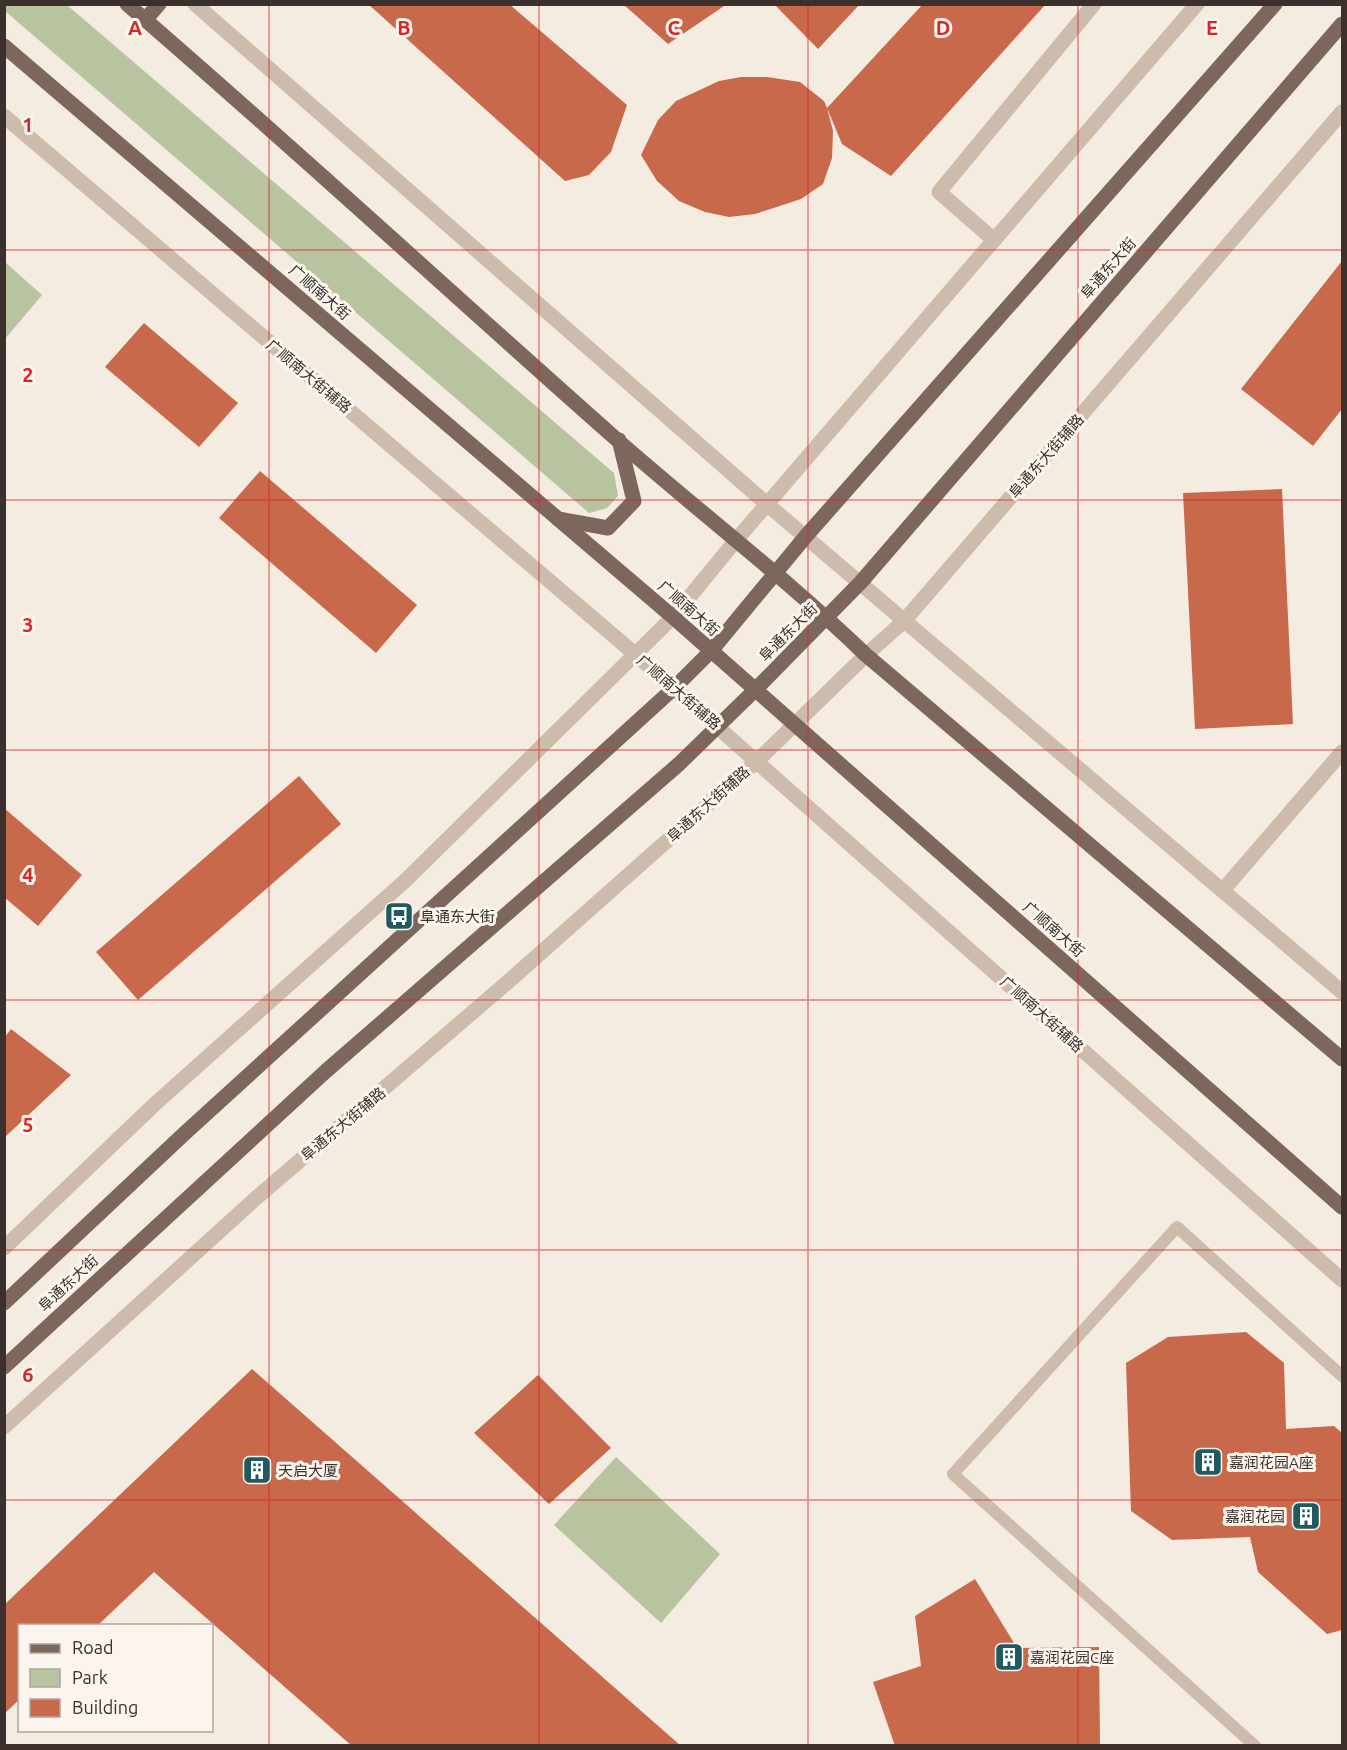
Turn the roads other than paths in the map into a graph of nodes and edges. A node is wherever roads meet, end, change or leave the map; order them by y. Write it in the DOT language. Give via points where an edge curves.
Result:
graph roads {
  1 [pos="127,4"];
  2 [pos="159,4"];
  3 [pos="195,4"];
  4 [pos="1094,4"];
  5 [pos="1197,4"];
  6 [pos="1275,4"];
  7 [pos="145,20"];
  8 [pos="1342,24"];
  9 [pos="4,46"];
  10 [pos="1342,112"];
  11 [pos="4,116"];
  12 [pos="994,240"];
  13 [pos="619,440"];
  14 [pos="768,505"];
  15 [pos="558,519"];
  16 [pos="806,536"];
  17 [pos="737,539"];
  18 [pos="775,573"];
  19 [pos="861,582"];
  20 [pos="673,617"];
  21 [pos="827,618"];
  22 [pos="904,621"];
  23 [pos="711,651"];
  24 [pos="635,654"];
  25 [pos="866,655"];
  26 [pos="673,689"];
  27 [pos="755,690"];
  28 [pos="717,726"];
  29 [pos="795,726"];
  30 [pos="1342,752"];
  31 [pos="757,761"];
  32 [pos="1223,890"];
  33 [pos="1342,992"];
  34 [pos="1342,1059"];
  35 [pos="1342,1207"];
  36 [pos="4,1248"];
  37 [pos="1342,1280"];
  38 [pos="4,1303"];
  39 [pos="4,1367"];
  40 [pos="1342,1376"];
  41 [pos="4,1427"];
  42 [pos="1254,1746"];
  1 -- 7 [label="main road"];
  2 -- 7 [label="main road"];
  3 -- 14 [label="street"];
  4 -- 12 [label="street" via="939,192"];
  5 -- 12 [label="street"];
  6 -- 16 [label="main road, 阜通东大街"];
  7 -- 13 [label="main road"];
  8 -- 19 [label="main road, 阜通东大街"];
  9 -- 15 [label="main road, 广顺南大街"];
  10 -- 22 [label="street, 阜通东大街辅路"];
  11 -- 24 [label="street, 广顺南大街辅路"];
  12 -- 14 [label="street"];
  13 -- 15 [label="main road" via="634,501 608,528"];
  13 -- 17 [label="main road"];
  14 -- 16 [label="street"];
  14 -- 17 [label="street"];
  15 -- 20 [label="main road, 广顺南大街"];
  16 -- 18 [label="main road, 阜通东大街"];
  16 -- 19 [label="street"];
  17 -- 18 [label="main road"];
  17 -- 20 [label="street"];
  18 -- 21 [label="main road"];
  18 -- 23 [label="main road, 阜通东大街"];
  19 -- 21 [label="main road, 阜通东大街"];
  19 -- 22 [label="street"];
  20 -- 23 [label="main road, 广顺南大街"];
  20 -- 24 [label="street"];
  21 -- 25 [label="main road"];
  21 -- 27 [label="main road, 阜通东大街"];
  22 -- 25 [label="street, 阜通东大街辅路"];
  22 -- 32 [label="street"];
  23 -- 26 [label="main road, 阜通东大街"];
  23 -- 27 [label="main road, 广顺南大街"];
  24 -- 26 [label="street, 广顺南大街辅路"];
  24 -- 36 [label="street" via="406,880 156,1103"];
  25 -- 29 [label="street, 阜通东大街辅路"];
  25 -- 34 [label="main road"];
  26 -- 28 [label="street, 广顺南大街辅路"];
  26 -- 38 [label="main road, 阜通东大街"];
  27 -- 28 [label="main road, 阜通东大街"];
  27 -- 29 [label="main road, 广顺南大街"];
  28 -- 31 [label="street, 广顺南大街辅路"];
  28 -- 39 [label="main road, 阜通东大街" via="679,764 318,1078"];
  29 -- 31 [label="street, 阜通东大街辅路"];
  29 -- 35 [label="main road, 广顺南大街"];
  30 -- 32 [label="street"];
  31 -- 37 [label="street, 广顺南大街辅路"];
  31 -- 41 [label="street, 阜通东大街辅路" via="255,1199"];
  32 -- 33 [label="street"];
  40 -- 42 [label="lane" via="1177,1227 953,1474"];
}
